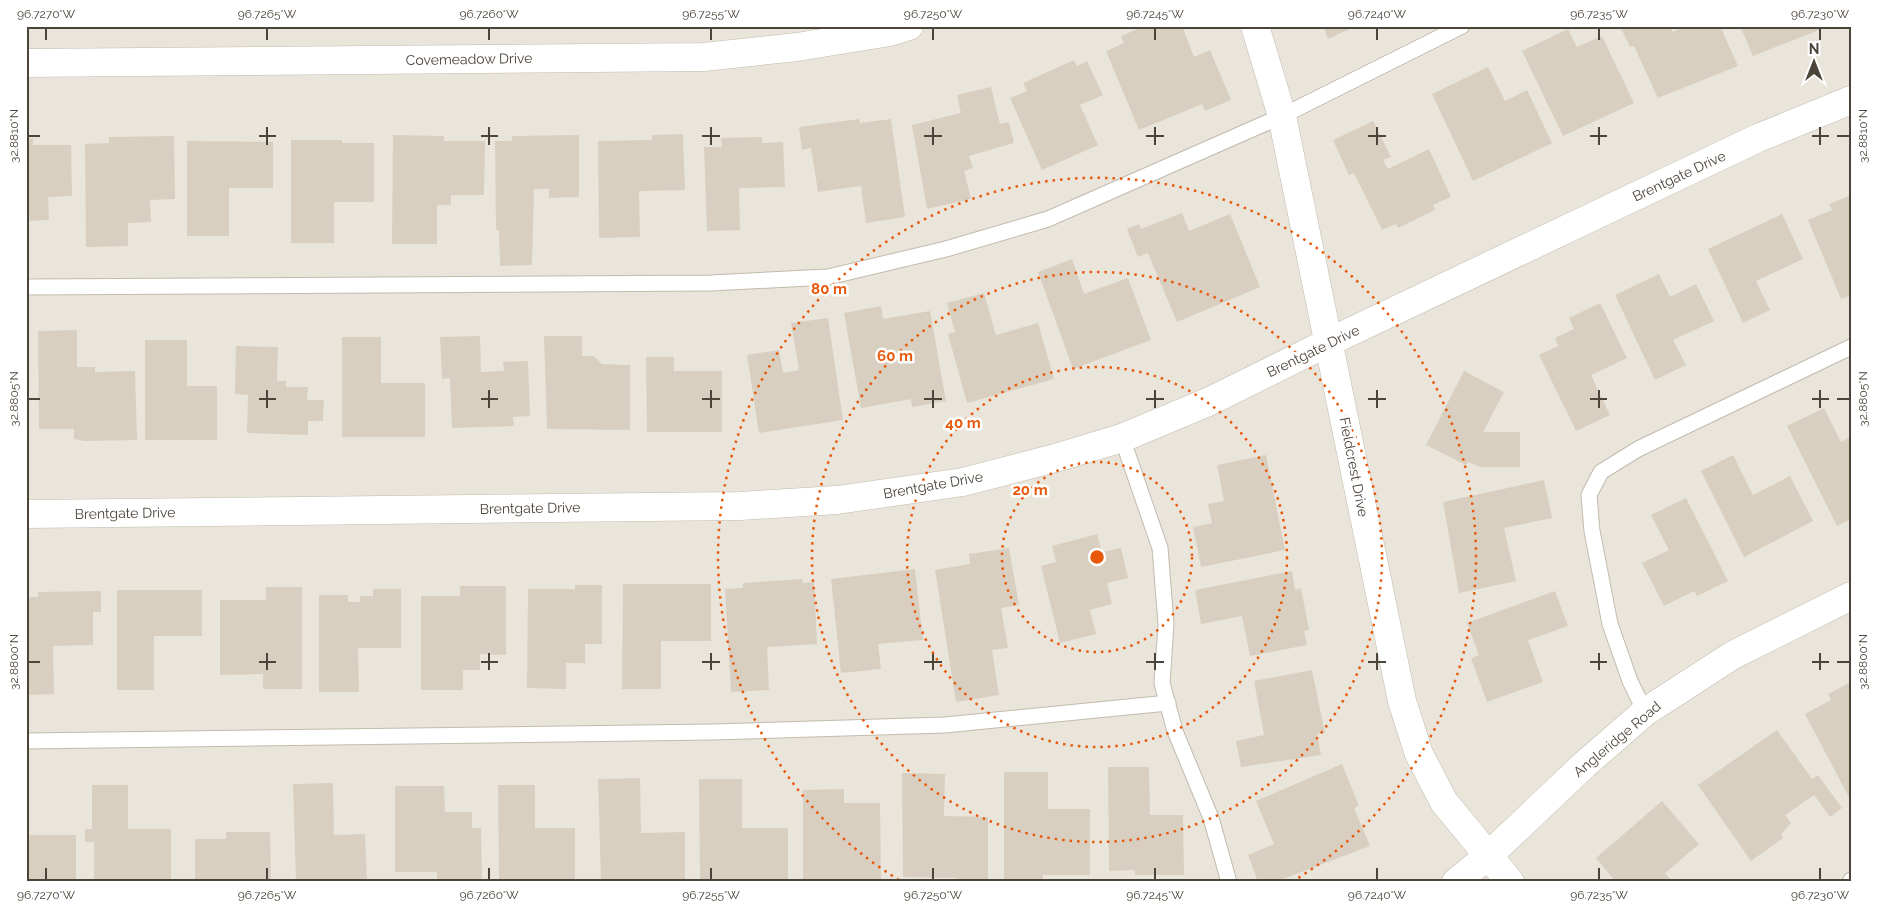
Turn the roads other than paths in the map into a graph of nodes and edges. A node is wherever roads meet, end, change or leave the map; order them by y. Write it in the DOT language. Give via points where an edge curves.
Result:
graph roads {
  1 [pos="909,26"];
  2 [pos="1255,26"];
  3 [pos="1462,26"];
  4 [pos="26,63"];
  5 [pos="1851,100"];
  6 [pos="1282,116"];
  7 [pos="26,287"];
  8 [pos="1329,342"];
  9 [pos="1851,347"];
  10 [pos="1122,438"];
  11 [pos="26,514"];
  12 [pos="1851,596"];
  13 [pos="1168,703"];
  14 [pos="1645,712"];
  15 [pos="26,740"];
  16 [pos="1488,856"];
  17 [pos="1229,882"];
  18 [pos="1456,882"];
  19 [pos="1510,882"];
  1 -- 4 [label="street, Covemeadow Drive" via="797,48 704,57"];
  2 -- 6 [label="street, Fieldcrest Drive"];
  3 -- 6 [label="lane"];
  5 -- 8 [label="street, Brentgate Drive" via="1758,138"];
  6 -- 7 [label="lane" via="1048,219 946,249 828,277 711,283"];
  6 -- 8 [label="street, Fieldcrest Drive"];
  8 -- 10 [label="street, Brentgate Drive" via="1208,402"];
  8 -- 16 [label="street, Fieldcrest Drive" via="1402,701 1419,754 1444,802"];
  9 -- 14 [label="lane" via="1638,449 1601,472 1589,495 1592,531 1610,624"];
  10 -- 11 [label="street, Brentgate Drive" via="963,482 837,500 740,506"];
  10 -- 13 [label="lane" via="1160,548 1166,624 1162,683"];
  12 -- 14 [label="street, Angleridge Road" via="1733,655"];
  13 -- 15 [label="lane" via="936,725 713,732"];
  13 -- 17 [label="lane" via="1175,731 1211,818"];
  14 -- 16 [label="street, Angleridge Road"];
  16 -- 18 [label="street, Angleridge Road"];
  16 -- 19 [label="street, Fieldcrest Drive"];
}
